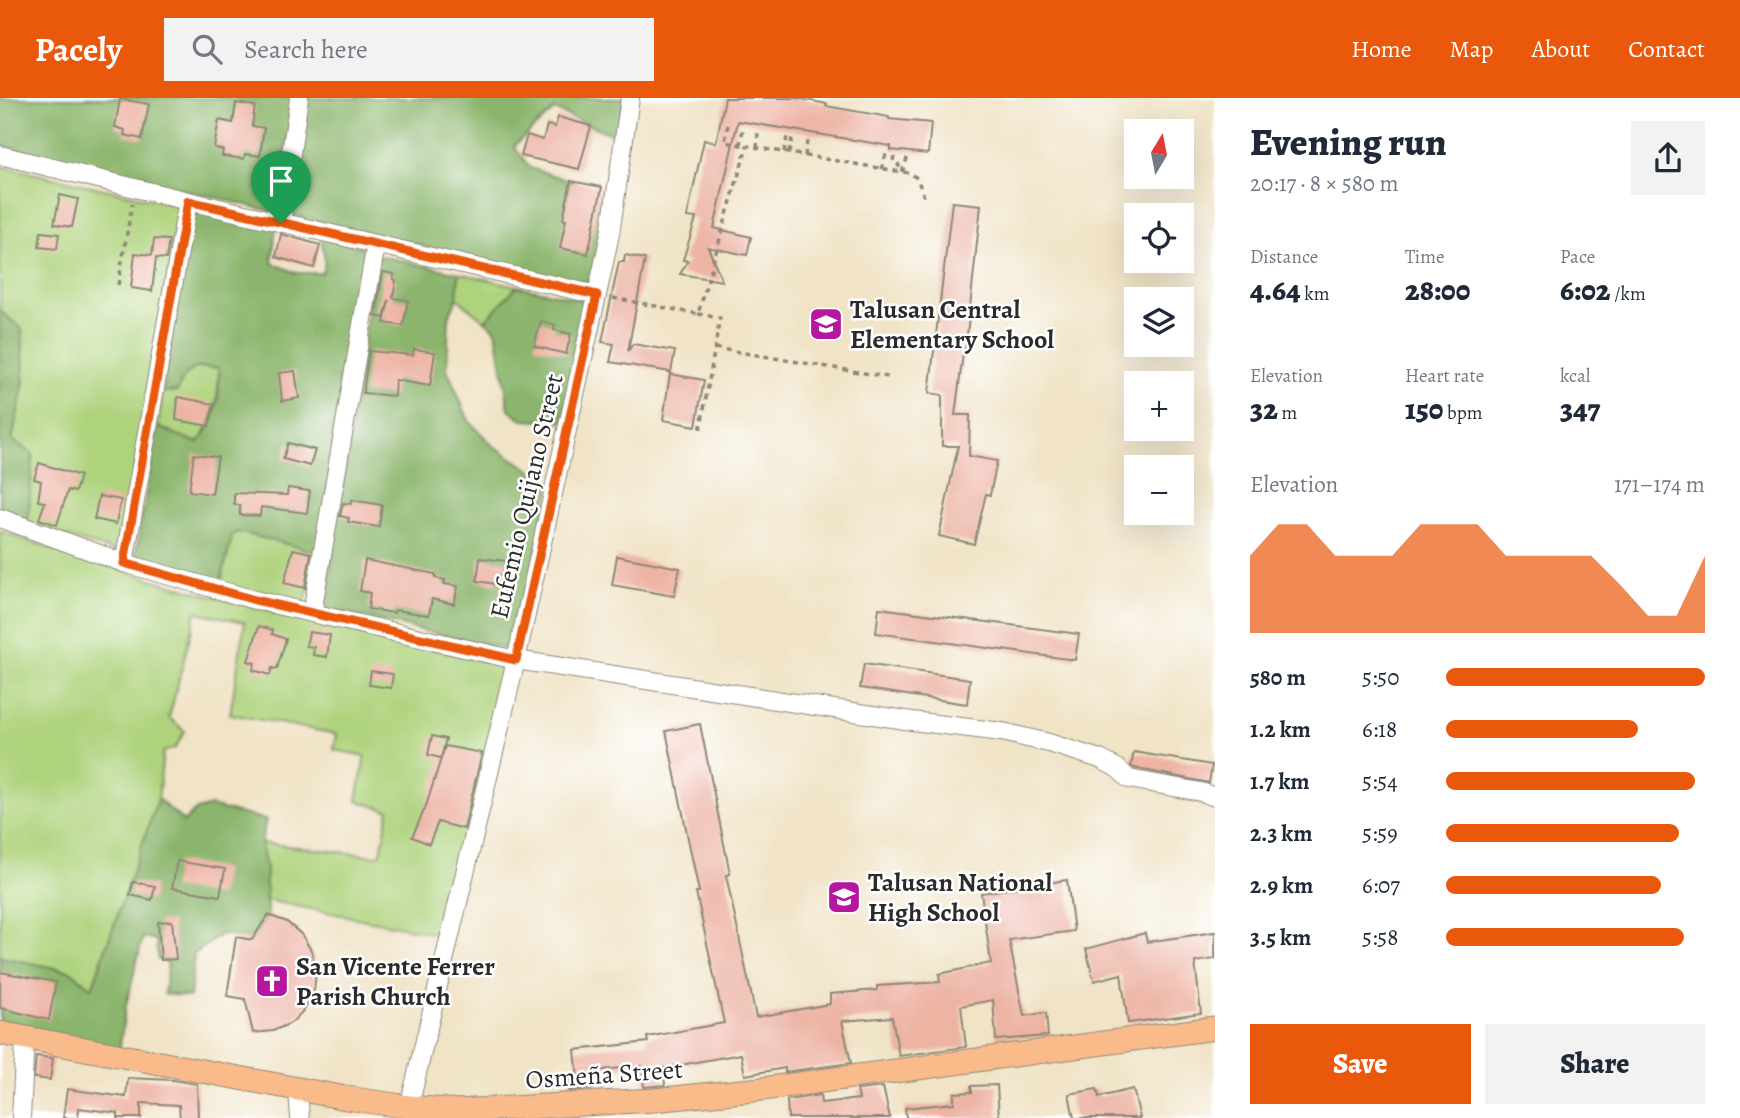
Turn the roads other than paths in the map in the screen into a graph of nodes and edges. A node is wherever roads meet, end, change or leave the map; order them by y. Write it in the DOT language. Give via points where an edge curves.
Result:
graph roads {
  1 [pos="299,98"];
  2 [pos="630,98"];
  3 [pos="0,155"];
  4 [pos="188,201"];
  5 [pos="281,223"];
  6 [pos="376,244"];
  7 [pos="597,295"];
  8 [pos="0,518"];
  9 [pos="124,563"];
  10 [pos="313,613"];
  11 [pos="516,660"];
  12 [pos="1215,797"];
  13 [pos="1215,1028"];
  14 [pos="0,1033"];
  15 [pos="25,1038"];
  16 [pos="298,1090"];
  17 [pos="395,1110"];
  18 [pos="21,1118"];
  19 [pos="300,1118"];
  1 -- 5 [label="street"];
  2 -- 7 [label="street, Eufemio Quijano Street"];
  3 -- 4 [label="street"];
  4 -- 5 [label="street"];
  4 -- 9 [label="street"];
  5 -- 6 [label="street"];
  6 -- 7 [label="street"];
  6 -- 10 [label="street"];
  7 -- 11 [label="street, Eufemio Quijano Street"];
  8 -- 9 [label="street"];
  9 -- 10 [label="street"];
  10 -- 11 [label="street"];
  11 -- 12 [label="street" via="1002,732 1100,759 1129,779"];
  11 -- 17 [label="street, Eufemio Quijano Street"];
  13 -- 17 [label="main road, Osmeña Street" via="654,1100"];
  14 -- 15 [label="main road, Osmeña Street"];
  15 -- 16 [label="main road, Osmeña Street"];
  15 -- 18 [label="street"];
  16 -- 17 [label="main road, Osmeña Street"];
  16 -- 19 [label="street"];
}
